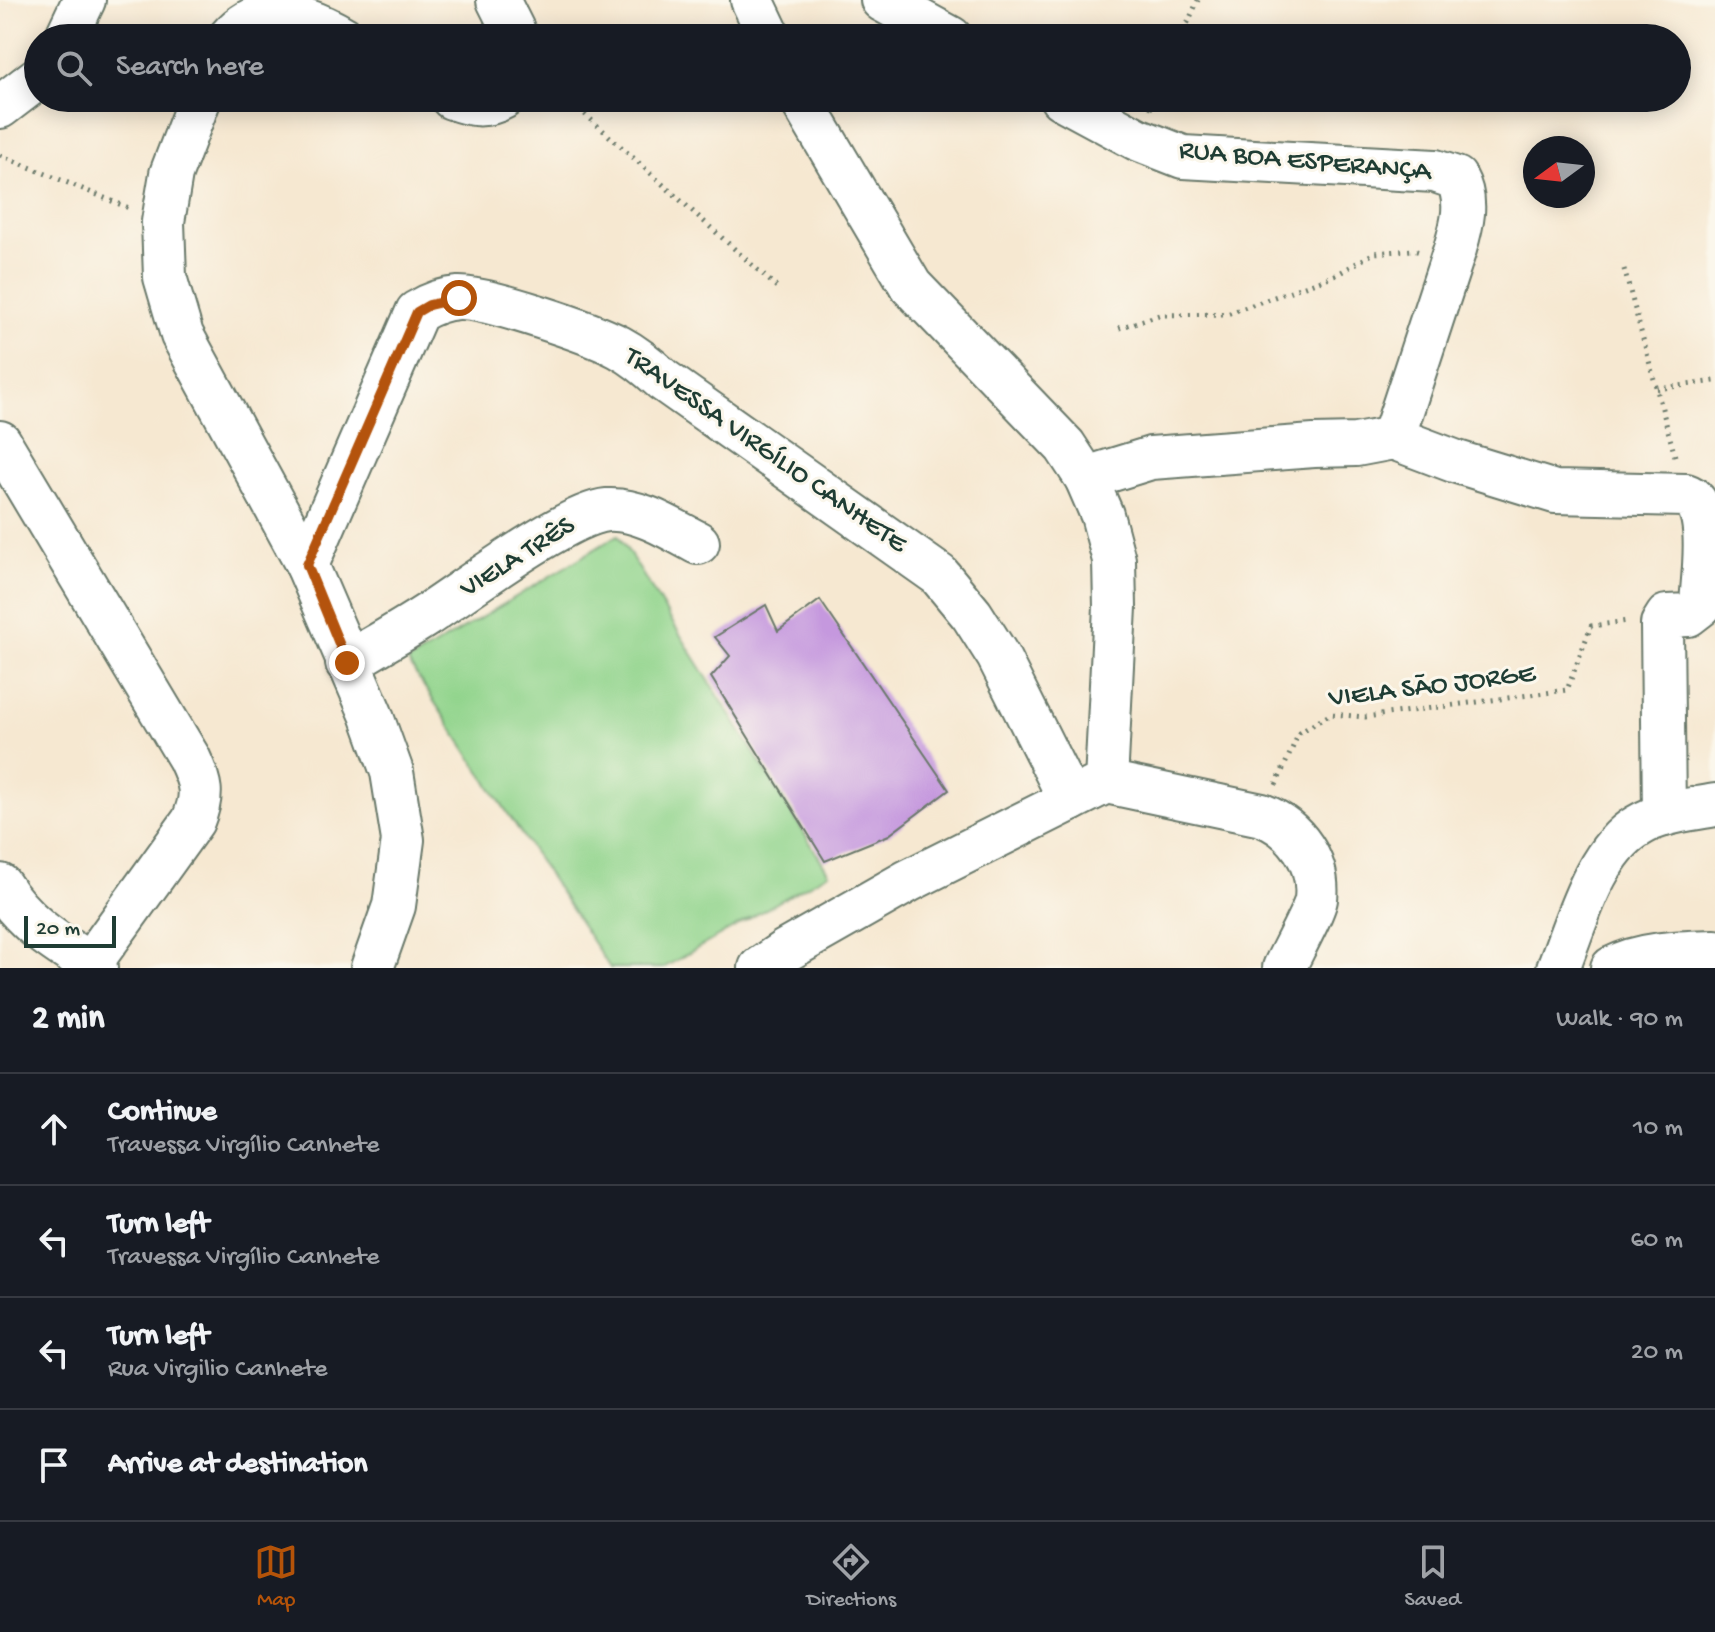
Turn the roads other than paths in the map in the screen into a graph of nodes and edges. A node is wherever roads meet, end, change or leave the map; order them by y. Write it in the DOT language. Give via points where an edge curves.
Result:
graph roads {
  1 [pos="84,0"];
  2 [pos="498,0"];
  3 [pos="752,0"];
  4 [pos="882,0"];
  5 [pos="73,24"];
  6 [pos="240,24"];
  7 [pos="321,24"];
  8 [pos="510,24"];
  9 [pos="763,24"];
  10 [pos="926,24"];
  11 [pos="24,88"];
  12 [pos="2,103"];
  13 [pos="195,112"];
  14 [pos="808,112"];
  15 [pos="1087,112"];
  16 [pos="1393,438"];
  17 [pos="0,442"];
  18 [pos="1086,478"];
  19 [pos="698,543"];
  20 [pos="307,565"];
  21 [pos="347,663"];
  22 [pos="1088,791"];
  23 [pos="1715,805"];
  24 [pos="1664,815"];
  25 [pos="0,885"];
  26 [pos="1715,951"];
  27 [pos="93,966"];
  28 [pos="372,968"];
  29 [pos="760,968"];
  30 [pos="1284,968"];
  31 [pos="1558,968"];
  32 [pos="1612,968"];
  1 -- 5 [label="street"];
  2 -- 8 [label="street"];
  3 -- 9 [label="street"];
  4 -- 10 [label="street"];
  6 -- 7 [label="street" via="263,11 306,15"];
  11 -- 12 [label="street"];
  13 -- 20 [label="street" via="171,174 163,222 165,277 182,335"];
  14 -- 18 [label="street" via="911,286 1065,446"];
  15 -- 16 [label="street, RUA BOA ESPERANÇA" via="1183,157 1435,171 1456,178 1464,201 1463,221"];
  16 -- 18 [label="street" via="1151,458"];
  16 -- 24 [label="street" via="1555,492 1694,498 1703,516 1701,605 1688,615 1667,616 1662,624"];
  17 -- 27 [label="street" via="199,780 201,801 193,821"];
  18 -- 22 [label="street" via="1114,560 1115,607"];
  19 -- 21 [label="street, VIELA TRÊS" via="633,513 606,510 573,521"];
  20 -- 21 [label="street"];
  20 -- 22 [label="street, TRAVESSA VIRGÍLIO CANHETE" via="417,312 443,300 472,299 525,313 639,358 939,575 972,615"];
  21 -- 28 [label="street" via="392,772 403,840 394,906"];
  22 -- 29 [label="street" via="908,881"];
  22 -- 30 [label="street" via="1278,821 1305,848 1316,901"];
  23 -- 24 [label="street"];
  24 -- 31 [label="street" via="1640,824 1606,858"];
  25 -- 27 [label="street" via="41,933"];
  26 -- 32 [label="street" via="1677,952"];
}
